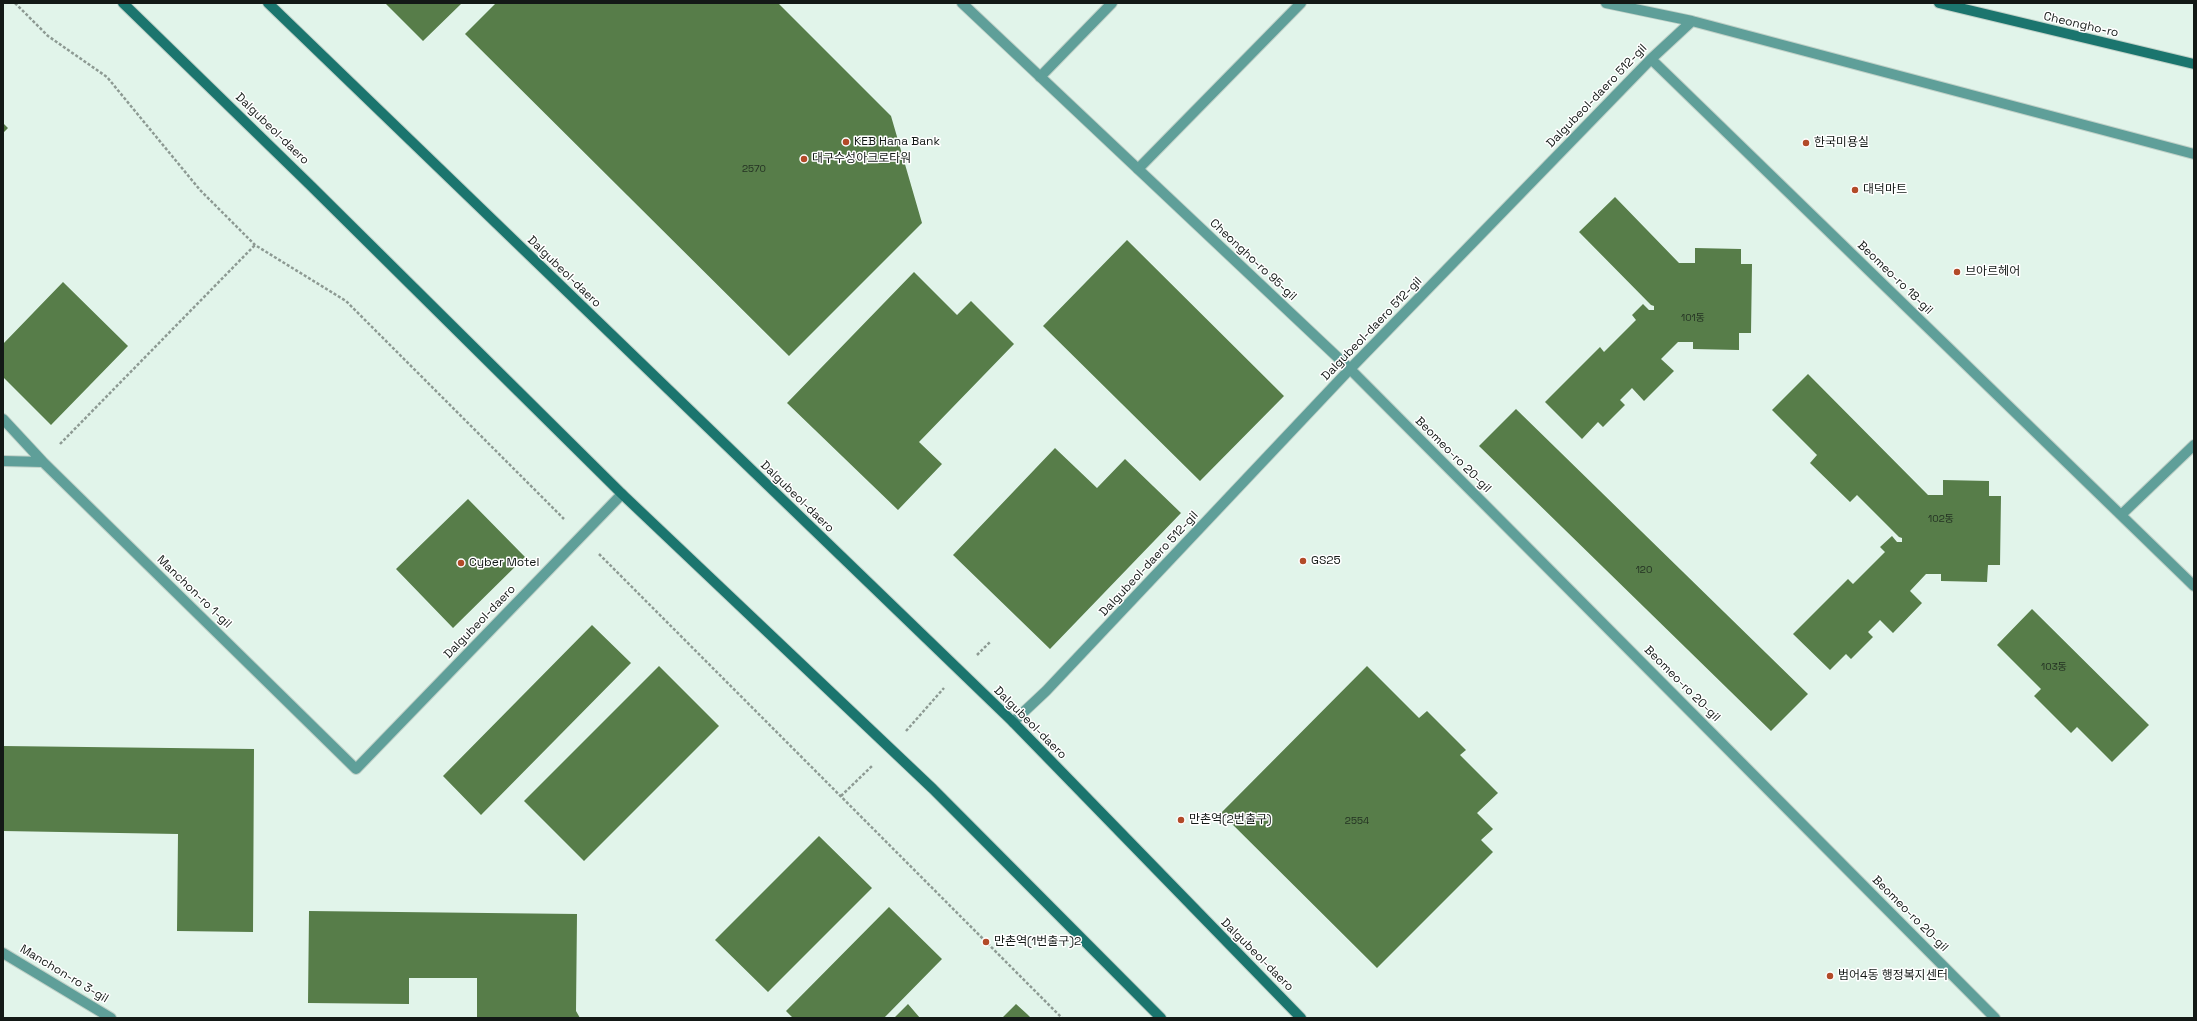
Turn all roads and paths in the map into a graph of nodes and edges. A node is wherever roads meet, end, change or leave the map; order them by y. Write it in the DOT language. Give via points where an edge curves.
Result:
graph roads {
  1 [pos="15,3"];
  2 [pos="123,3"];
  3 [pos="268,3"];
  4 [pos="962,3"];
  5 [pos="1112,3"];
  6 [pos="1301,3"];
  7 [pos="1606,3"];
  8 [pos="1939,3"];
  9 [pos="1692,21"];
  10 [pos="1651,59"];
  11 [pos="2194,64"];
  12 [pos="1040,77"];
  13 [pos="2194,154"];
  14 [pos="1138,169"];
  15 [pos="255,245"];
  16 [pos="1350,369"];
  17 [pos="3,419"];
  18 [pos="2194,445"];
  19 [pos="3,461"];
  20 [pos="43,462"];
  21 [pos="622,494"];
  22 [pos="2121,515"];
  23 [pos="582,537"];
  24 [pos="2194,586"];
  25 [pos="992,641"];
  26 [pos="959,671"];
  27 [pos="1013,722"];
  28 [pos="890,748"];
  29 [pos="356,769"];
  30 [pos="841,796"];
  31 [pos="3,953"];
  32 [pos="111,1018"];
  33 [pos="1062,1018"];
  34 [pos="1161,1018"];
  35 [pos="1301,1018"];
  36 [pos="1995,1018"];
  1 -- 15 [label="path" via="48,36 107,77 200,190"];
  2 -- 21 [label="main road, Dalgubeol-daero"];
  3 -- 26 [label="main road, Dalgubeol-daero"];
  4 -- 12 [label="street, Cheongho-ro 95-gil"];
  5 -- 12 [label="street"];
  6 -- 14 [label="street"];
  7 -- 9 [label="street"];
  8 -- 11 [label="main road, Cheongho-ro"];
  9 -- 10 [label="street, Dalgubeol-daero 512-gil"];
  9 -- 13 [label="street"];
  10 -- 16 [label="street, Dalgubeol-daero 512-gil"];
  10 -- 22 [label="street, Beomeo-ro 18-gil"];
  12 -- 14 [label="street, Cheongho-ro 95-gil"];
  14 -- 16 [label="street, Cheongho-ro 95-gil"];
  15 -- 20 [label="path"];
  15 -- 23 [label="path" via="346,301"];
  16 -- 27 [label="street, Dalgubeol-daero 512-gil" via="1046,691"];
  16 -- 36 [label="street, Beomeo-ro 20-gil"];
  17 -- 20 [label="street, Manchon-ro 1-gil"];
  18 -- 22 [label="street"];
  19 -- 20 [label="street"];
  20 -- 29 [label="street, Manchon-ro 1-gil"];
  21 -- 23 [label="street, Dalgubeol-daero"];
  21 -- 28 [label="main road, Dalgubeol-daero"];
  22 -- 24 [label="street, Beomeo-ro 18-gil"];
  23 -- 29 [label="street, Dalgubeol-daero"];
  23 -- 30 [label="path"];
  25 -- 26 [label="path"];
  26 -- 27 [label="main road, Dalgubeol-daero"];
  26 -- 28 [label="path"];
  27 -- 35 [label="main road, Dalgubeol-daero"];
  28 -- 30 [label="path"];
  28 -- 34 [label="main road, Dalgubeol-daero"];
  30 -- 33 [label="path"];
  31 -- 32 [label="street, Manchon-ro 3-gil"];
}
